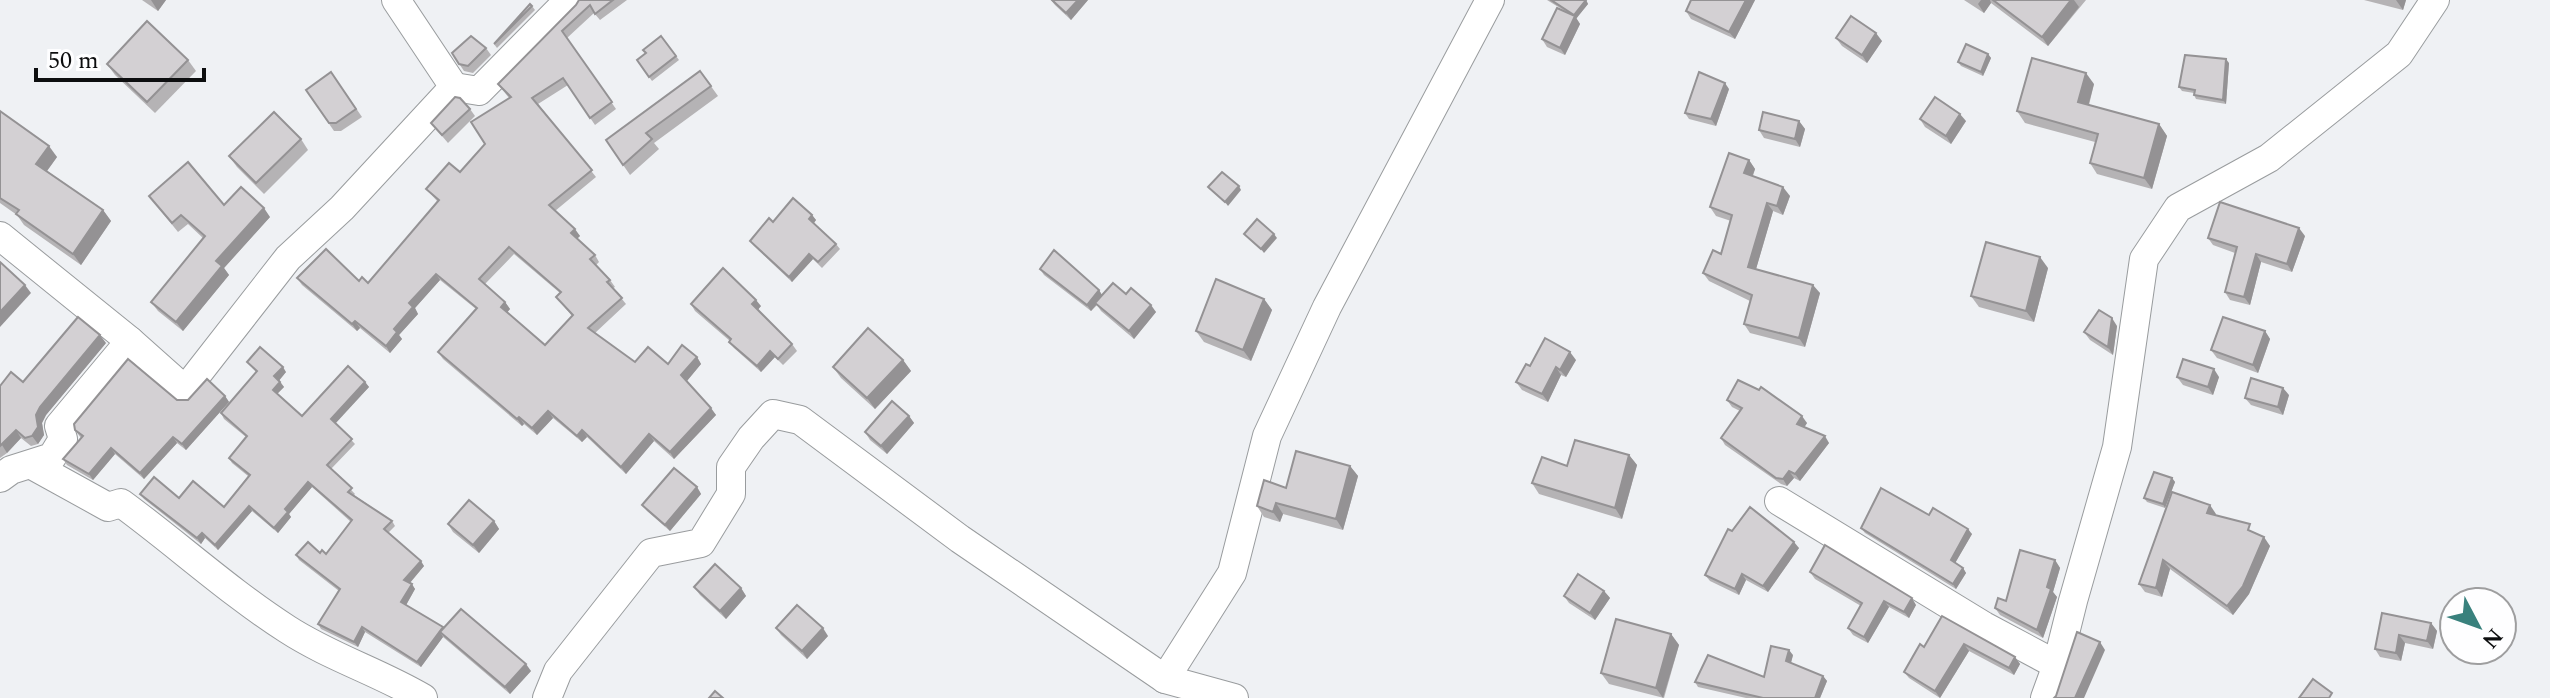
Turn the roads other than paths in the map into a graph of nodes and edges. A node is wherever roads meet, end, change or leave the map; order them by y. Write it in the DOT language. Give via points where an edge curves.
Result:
graph roads {
  1 [pos="396,0"];
  2 [pos="569,0"];
  3 [pos="1490,0"];
  4 [pos="2435,0"];
  5 [pos="454,87"];
  6 [pos="0,236"];
  7 [pos="130,341"];
  8 [pos="32,465"];
  9 [pos="0,478"];
  10 [pos="1779,501"];
  11 [pos="2057,665"];
  12 [pos="1165,679"];
  13 [pos="423,698"];
  14 [pos="547,698"];
  15 [pos="1234,698"];
  16 [pos="2045,698"];
  1 -- 5 [label="street"];
  2 -- 5 [label="street" via="479,91"];
  3 -- 12 [label="street" via="1327,307 1267,436 1232,573"];
  4 -- 11 [label="street" via="2399,54 2269,158 2178,208 2144,259 2117,447"];
  5 -- 7 [label="street" via="288,258 185,390"];
  6 -- 7 [label="street"];
  7 -- 8 [label="street" via="59,426 63,439 52,457"];
  8 -- 9 [label="street"];
  8 -- 13 [label="street" via="108,507 121,503 288,630"];
  10 -- 11 [label="street"];
  11 -- 16 [label="street"];
  12 -- 14 [label="street" via="960,539 800,420 773,414 731,467 731,494 701,543 651,553 558,671"];
  12 -- 15 [label="street"];
}
